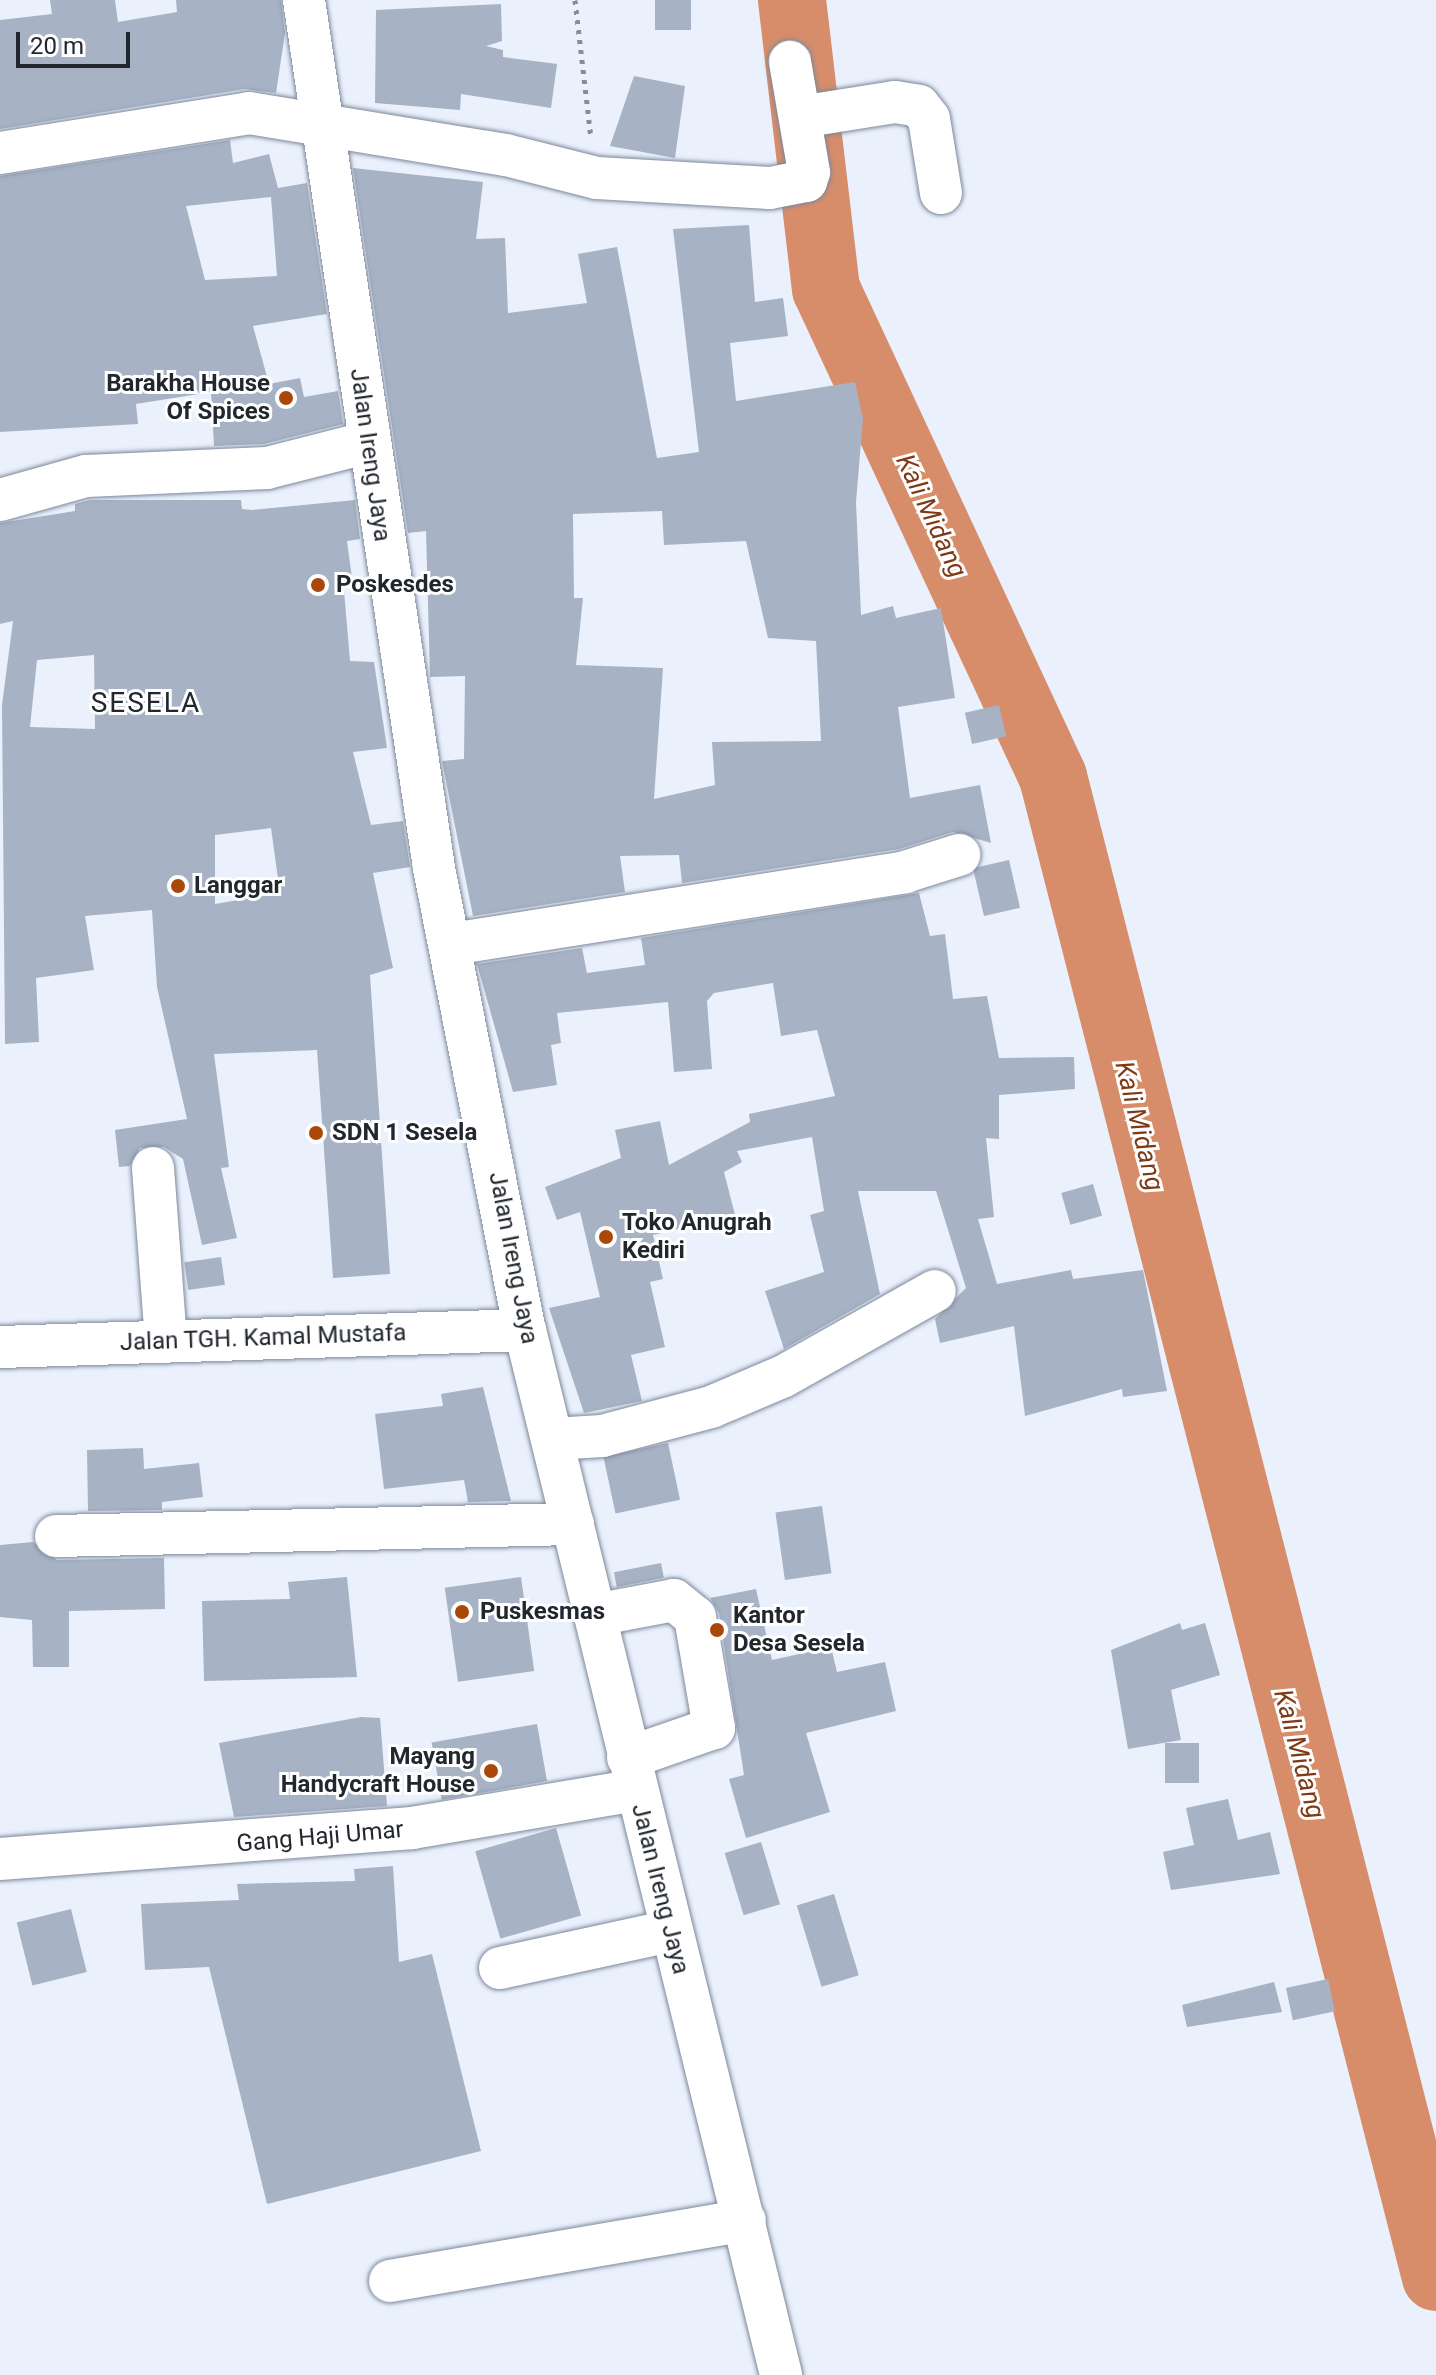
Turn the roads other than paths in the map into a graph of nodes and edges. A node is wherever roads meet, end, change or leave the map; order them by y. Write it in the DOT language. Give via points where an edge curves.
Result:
graph roads {
  1 [pos="304,0"];
  2 [pos="790,62"];
  3 [pos="802,116"];
  4 [pos="328,125"];
  5 [pos="0,153"];
  6 [pos="941,193"];
  7 [pos="366,443"];
  8 [pos="0,500"];
  9 [pos="959,855"];
  10 [pos="452,944"];
  11 [pos="153,1168"];
  12 [pos="935,1291"];
  13 [pos="525,1330"];
  14 [pos="166,1342"];
  15 [pos="0,1347"];
  16 [pos="553,1439"];
  17 [pos="573,1524"];
  18 [pos="56,1536"];
  19 [pos="595,1615"];
  20 [pos="632,1774"];
  21 [pos="0,1859"];
  22 [pos="669,1931"];
  23 [pos="500,1968"];
  24 [pos="745,2220"];
  25 [pos="390,2281"];
  26 [pos="781,2375"];
  1 -- 4 [label="street, Jalan Ireng Jaya"];
  2 -- 3 [label="street"];
  3 -- 4 [label="street" via="809,172 796,185 597,178"];
  3 -- 6 [label="street" via="895,102 919,106 929,119"];
  4 -- 5 [label="street" via="249,113"];
  4 -- 7 [label="street, Jalan Ireng Jaya"];
  7 -- 8 [label="street" via="267,468 86,476"];
  7 -- 10 [label="street, Jalan Ireng Jaya"];
  9 -- 10 [label="street" via="905,872"];
  10 -- 13 [label="street, Jalan Ireng Jaya"];
  11 -- 14 [label="street"];
  12 -- 16 [label="street" via="784,1376 711,1407 602,1436"];
  13 -- 14 [label="street, Jalan TGH. Kamal Mustafa"];
  13 -- 16 [label="street, Jalan Ireng Jaya"];
  14 -- 15 [label="street, Jalan TGH. Kamal Mustafa"];
  16 -- 17 [label="street, Jalan Ireng Jaya"];
  17 -- 18 [label="street"];
  17 -- 19 [label="street, Jalan Ireng Jaya"];
  19 -- 20 [label="street, Jalan Ireng Jaya"];
  19 -- 20 [label="street, Gang Haji Umar" via="674,1600 695,1617 714,1728"];
  20 -- 21 [label="street, Gang Haji Umar" via="412,1828"];
  20 -- 22 [label="street, Jalan Ireng Jaya"];
  22 -- 23 [label="street"];
  22 -- 24 [label="street, Jalan Ireng Jaya"];
  24 -- 25 [label="street"];
  24 -- 26 [label="street, Jalan Ireng Jaya"];
}
